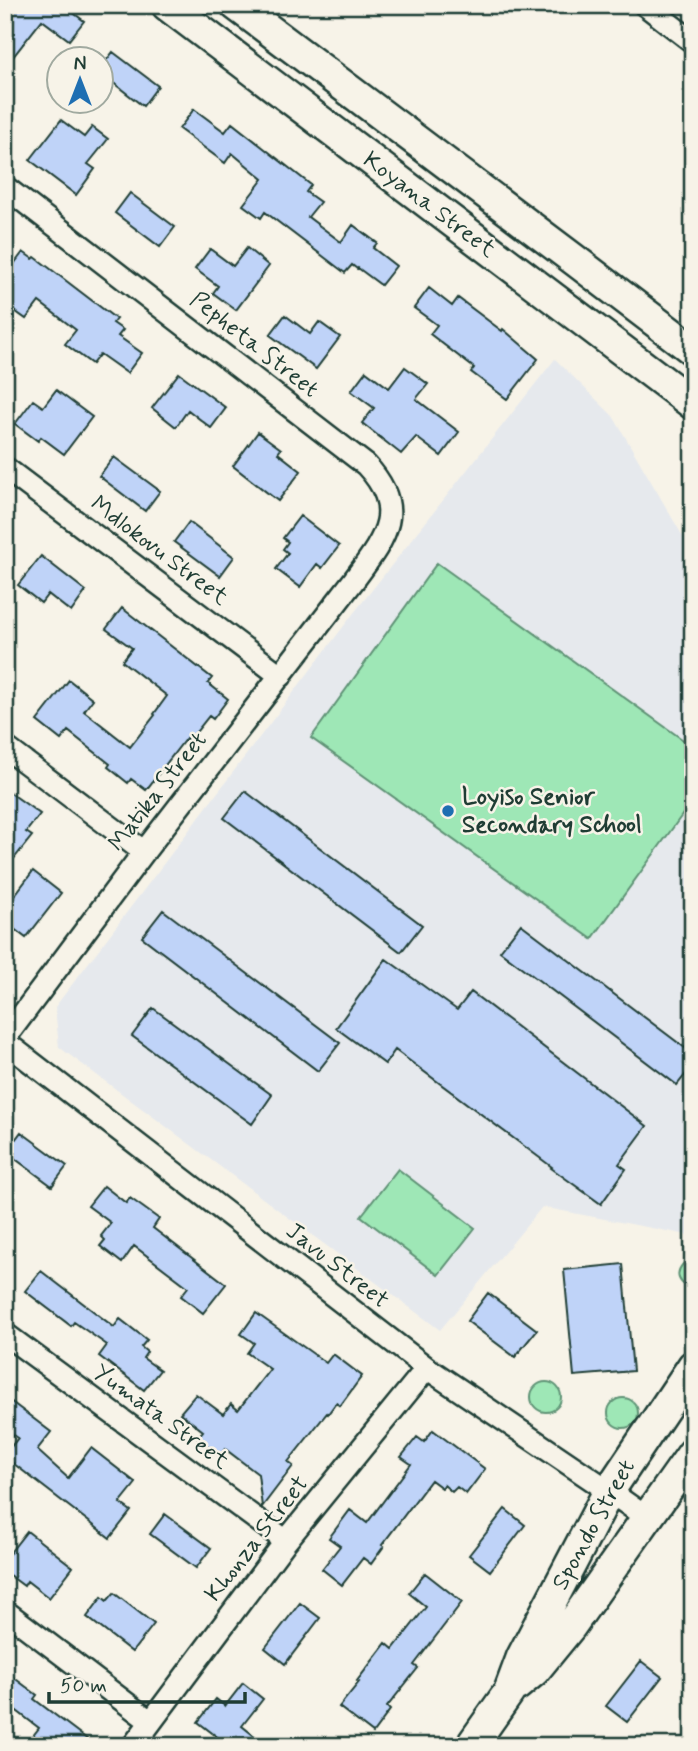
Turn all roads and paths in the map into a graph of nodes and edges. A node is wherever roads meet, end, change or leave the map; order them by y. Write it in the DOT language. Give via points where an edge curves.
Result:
graph roads {
  1 [pos="166,5"];
  2 [pos="236,5"];
  3 [pos="645,5"];
  4 [pos="693,42"];
  5 [pos="5,187"];
  6 [pos="693,351"];
  7 [pos="693,404"];
  8 [pos="5,468"];
  9 [pos="354,580"];
  10 [pos="281,676"];
  11 [pos="5,747"];
  12 [pos="144,852"];
  13 [pos="5,1040"];
  14 [pos="5,1334"];
  15 [pos="693,1366"];
  16 [pos="427,1368"];
  17 [pos="693,1453"];
  18 [pos="609,1491"];
  19 [pos="647,1518"];
  20 [pos="286,1541"];
  21 [pos="5,1611"];
  22 [pos="509,1692"];
  23 [pos="151,1723"];
  24 [pos="134,1746"];
  25 [pos="471,1746"];
  1 -- 7 [label="main road, Koyana Street"];
  2 -- 6 [label="main road, Koyana Street"];
  3 -- 4 [label="street"];
  5 -- 9 [label="street, Pepheta Street" via="377,476 387,497 389,521 380,545"];
  8 -- 10 [label="street, Mdlokovu Street"];
  9 -- 10 [label="street, Matika Street"];
  10 -- 12 [label="street, Matika Street"];
  11 -- 12 [label="street"];
  12 -- 13 [label="street, Matika Street"];
  13 -- 16 [label="street, Javu Street"];
  14 -- 20 [label="street, Yumata Street"];
  15 -- 18 [label="main road, Spondo Street"];
  16 -- 18 [label="street, Javu Street"];
  16 -- 20 [label="street, Khonza Street"];
  17 -- 19 [label="main road, Spondo Street"];
  18 -- 19 [label="street, Javu Street"];
  18 -- 22 [label="main road, Spondo Street" via="522,1657"];
  19 -- 22 [label="main road, Spondo Street" via="570,1628 534,1671"];
  20 -- 23 [label="street, Khonza Street"];
  21 -- 23 [label="street"];
  22 -- 25 [label="main road, Spondo Street"];
  23 -- 24 [label="street, Khonza Street"];
}
